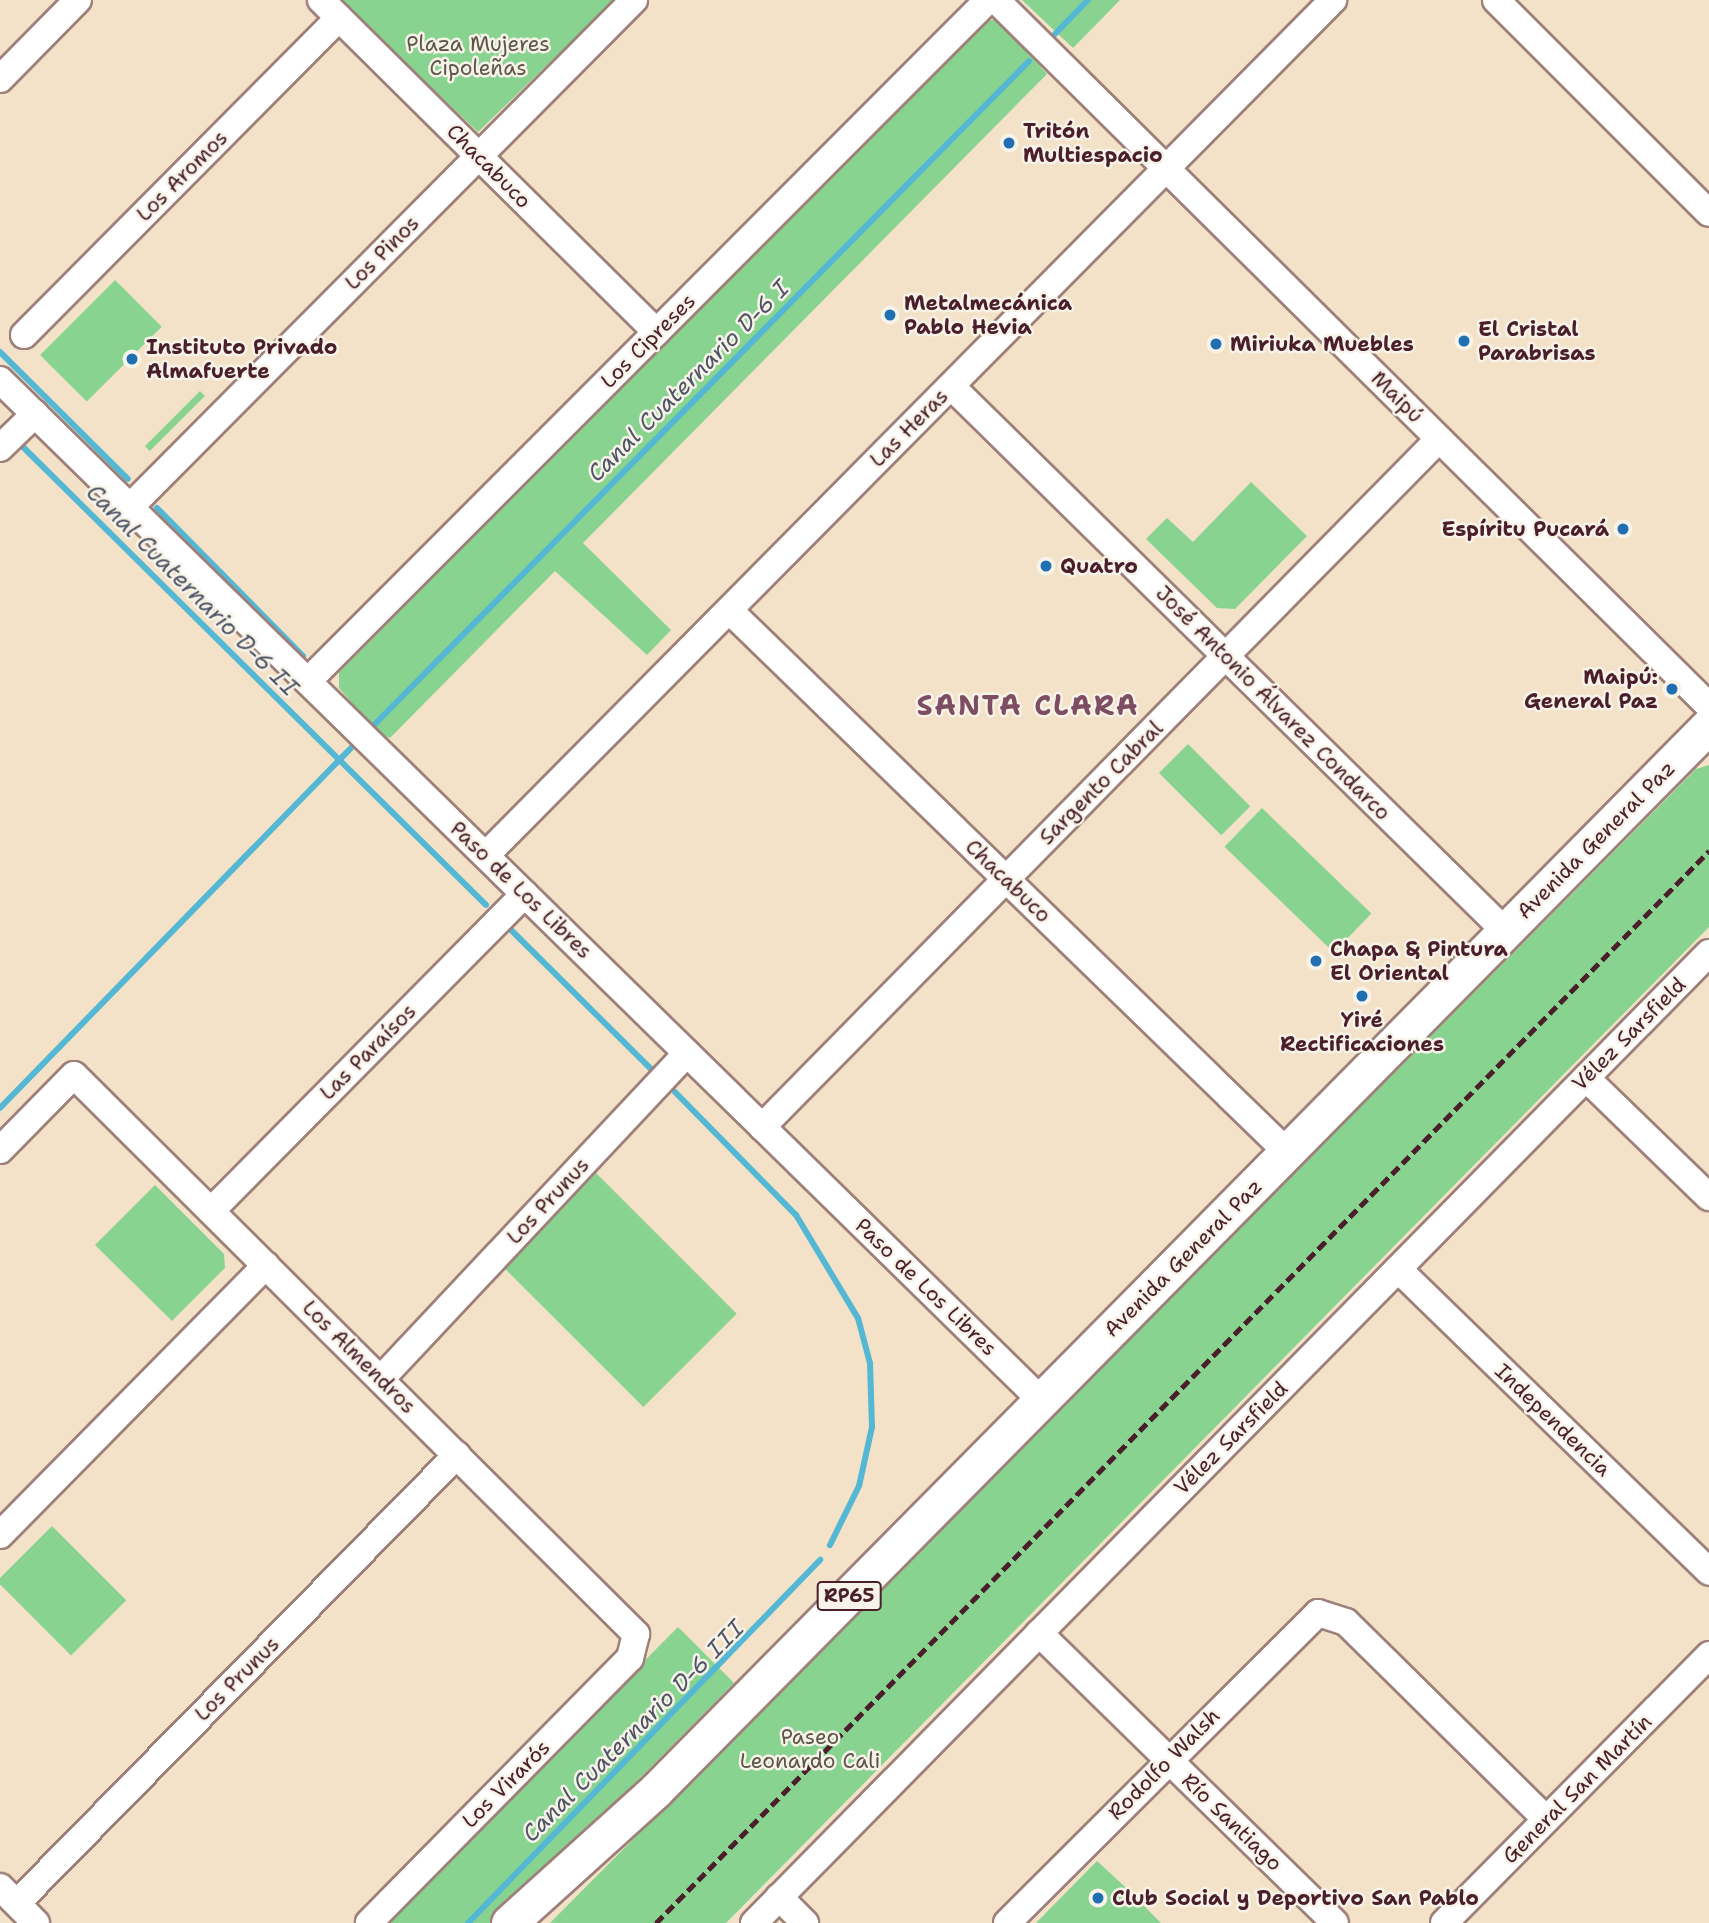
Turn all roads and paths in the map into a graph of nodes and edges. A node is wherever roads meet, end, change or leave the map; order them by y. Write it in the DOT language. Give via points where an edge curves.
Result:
graph roads {
  1 [pos="78,0"];
  2 [pos="634,0"];
  3 [pos="988,0"];
  4 [pos="996,0"];
  5 [pos="1333,0"];
  6 [pos="1496,0"];
  7 [pos="330,9"];
  8 [pos="0,79"];
  9 [pos="478,156"];
  10 [pos="1166,169"];
  11 [pos="1709,213"];
  12 [pos="657,332"];
  13 [pos="24,335"];
  14 [pos="0,380"];
  15 [pos="951,386"];
  16 [pos="35,414"];
  17 [pos="1439,439"];
  18 [pos="0,448"];
  19 [pos="130,507"];
  20 [pos="729,610"];
  21 [pos="1226,656"];
  22 [pos="308,681"];
  23 [pos="1709,706"];
  24 [pos="1705,738"];
  25 [pos="486,855"];
  26 [pos="1006,879"];
  27 [pos="525,894"];
  28 [pos="1505,931"];
  29 [pos="1709,953"];
  30 [pos="687,1053"];
  31 [pos="1586,1078"];
  32 [pos="762,1127"];
  33 [pos="0,1150"];
  34 [pos="1287,1152"];
  35 [pos="1709,1197"];
  36 [pos="211,1211"];
  37 [pos="266,1265"];
  38 [pos="1398,1269"];
  39 [pos="381,1379"];
  40 [pos="1041,1401"];
  41 [pos="457,1455"];
  42 [pos="0,1535"];
  43 [pos="1709,1571"];
  44 [pos="1039,1633"];
  45 [pos="638,1642"];
  46 [pos="1709,1654"];
  47 [pos="1168,1760"];
  48 [pos="656,1790"];
  49 [pos="1546,1819"];
  50 [pos="8,1895"];
  51 [pos="779,1898"];
  52 [pos="36,1923"];
  53 [pos="369,1923"];
  54 [pos="509,1923"];
  55 [pos="540,1923"];
  56 [pos="754,1923"];
  57 [pos="805,1923"];
  58 [pos="1007,1923"];
  59 [pos="1335,1923"];
  60 [pos="1444,1923"];
  1 -- 8 [label="street"];
  2 -- 9 [label="street, Los Pinos"];
  3 -- 12 [label="street, Los Cipreses"];
  4 -- 10 [label="street, Maipú"];
  5 -- 10 [label="street, Las Heras"];
  6 -- 11 [label="street"];
  7 -- 9 [label="street, Chacabuco"];
  7 -- 13 [label="street, Los Aromos"];
  9 -- 12 [label="street, Chacabuco"];
  9 -- 19 [label="street, Los Pinos"];
  10 -- 15 [label="street, Las Heras"];
  10 -- 17 [label="street, Maipú"];
  12 -- 22 [label="street, Los Cipreses"];
  14 -- 16 [label="street, Paso de Los Libres"];
  15 -- 20 [label="street, Las Heras"];
  15 -- 21 [label="street, José Antonio Álvarez Condarco"];
  16 -- 18 [label="street"];
  16 -- 19 [label="street, Paso de Los Libres"];
  17 -- 21 [label="street, Sargento Cabral"];
  17 -- 23 [label="street, Maipú"];
  19 -- 22 [label="street, Paso de Los Libres"];
  20 -- 25 [label="street, Las Heras"];
  20 -- 26 [label="street, Chacabuco"];
  21 -- 26 [label="street, Sargento Cabral"];
  21 -- 28 [label="street, José Antonio Álvarez Condarco"];
  22 -- 25 [label="street, Paso de Los Libres"];
  24 -- 28 [label="main road, Avenida General Paz / RP65"];
  25 -- 27 [label="street, Paso de Los Libres"];
  26 -- 32 [label="street, Sargento Cabral"];
  26 -- 34 [label="street, Chacabuco"];
  27 -- 30 [label="street, Paso de Los Libres"];
  27 -- 36 [label="street, Las Paraísos"];
  28 -- 34 [label="main road, Avenida General Paz / RP65"];
  29 -- 31 [label="street, Vélez Sarsfield"];
  30 -- 32 [label="street, Paso de Los Libres"];
  30 -- 39 [label="street, Los Prunus"];
  31 -- 35 [label="street"];
  31 -- 38 [label="street, Vélez Sarsfield"];
  32 -- 40 [label="street, Paso de Los Libres"];
  33 -- 36 [label="street, Los Almendros" via="74,1075"];
  34 -- 40 [label="main road, Avenida General Paz / RP65"];
  36 -- 37 [label="street, Los Almendros"];
  37 -- 39 [label="street, Los Almendros"];
  37 -- 42 [label="street"];
  38 -- 43 [label="street, Independencia"];
  38 -- 44 [label="street, Vélez Sarsfield"];
  39 -- 41 [label="street, Los Almendros"];
  40 -- 48 [label="main road, Avenida General Paz / RP65"];
  41 -- 45 [label="street, Los Almendros" via="631,1628"];
  41 -- 50 [label="street, Los Prunus"];
  44 -- 47 [label="street, Río Santiago"];
  44 -- 51 [label="street, Vélez Sarsfield"];
  45 -- 53 [label="street, Los Virarós" via="631,1658"];
  46 -- 49 [label="street, General San Martín"];
  47 -- 49 [label="street, Rodolfo Walsh" via="1306,1621 1326,1613 1346,1622"];
  47 -- 58 [label="street, Rodolfo Walsh"];
  47 -- 59 [label="street, Río Santiago"];
  48 -- 54 [label="main road, Avenida General Paz / RP65"];
  48 -- 55 [label="main road, Avenida General Paz / RP65"];
  49 -- 60 [label="street, General San Martín"];
  50 -- 52 [label="street"];
  51 -- 56 [label="street, Vélez Sarsfield"];
  51 -- 57 [label="street"];
}
